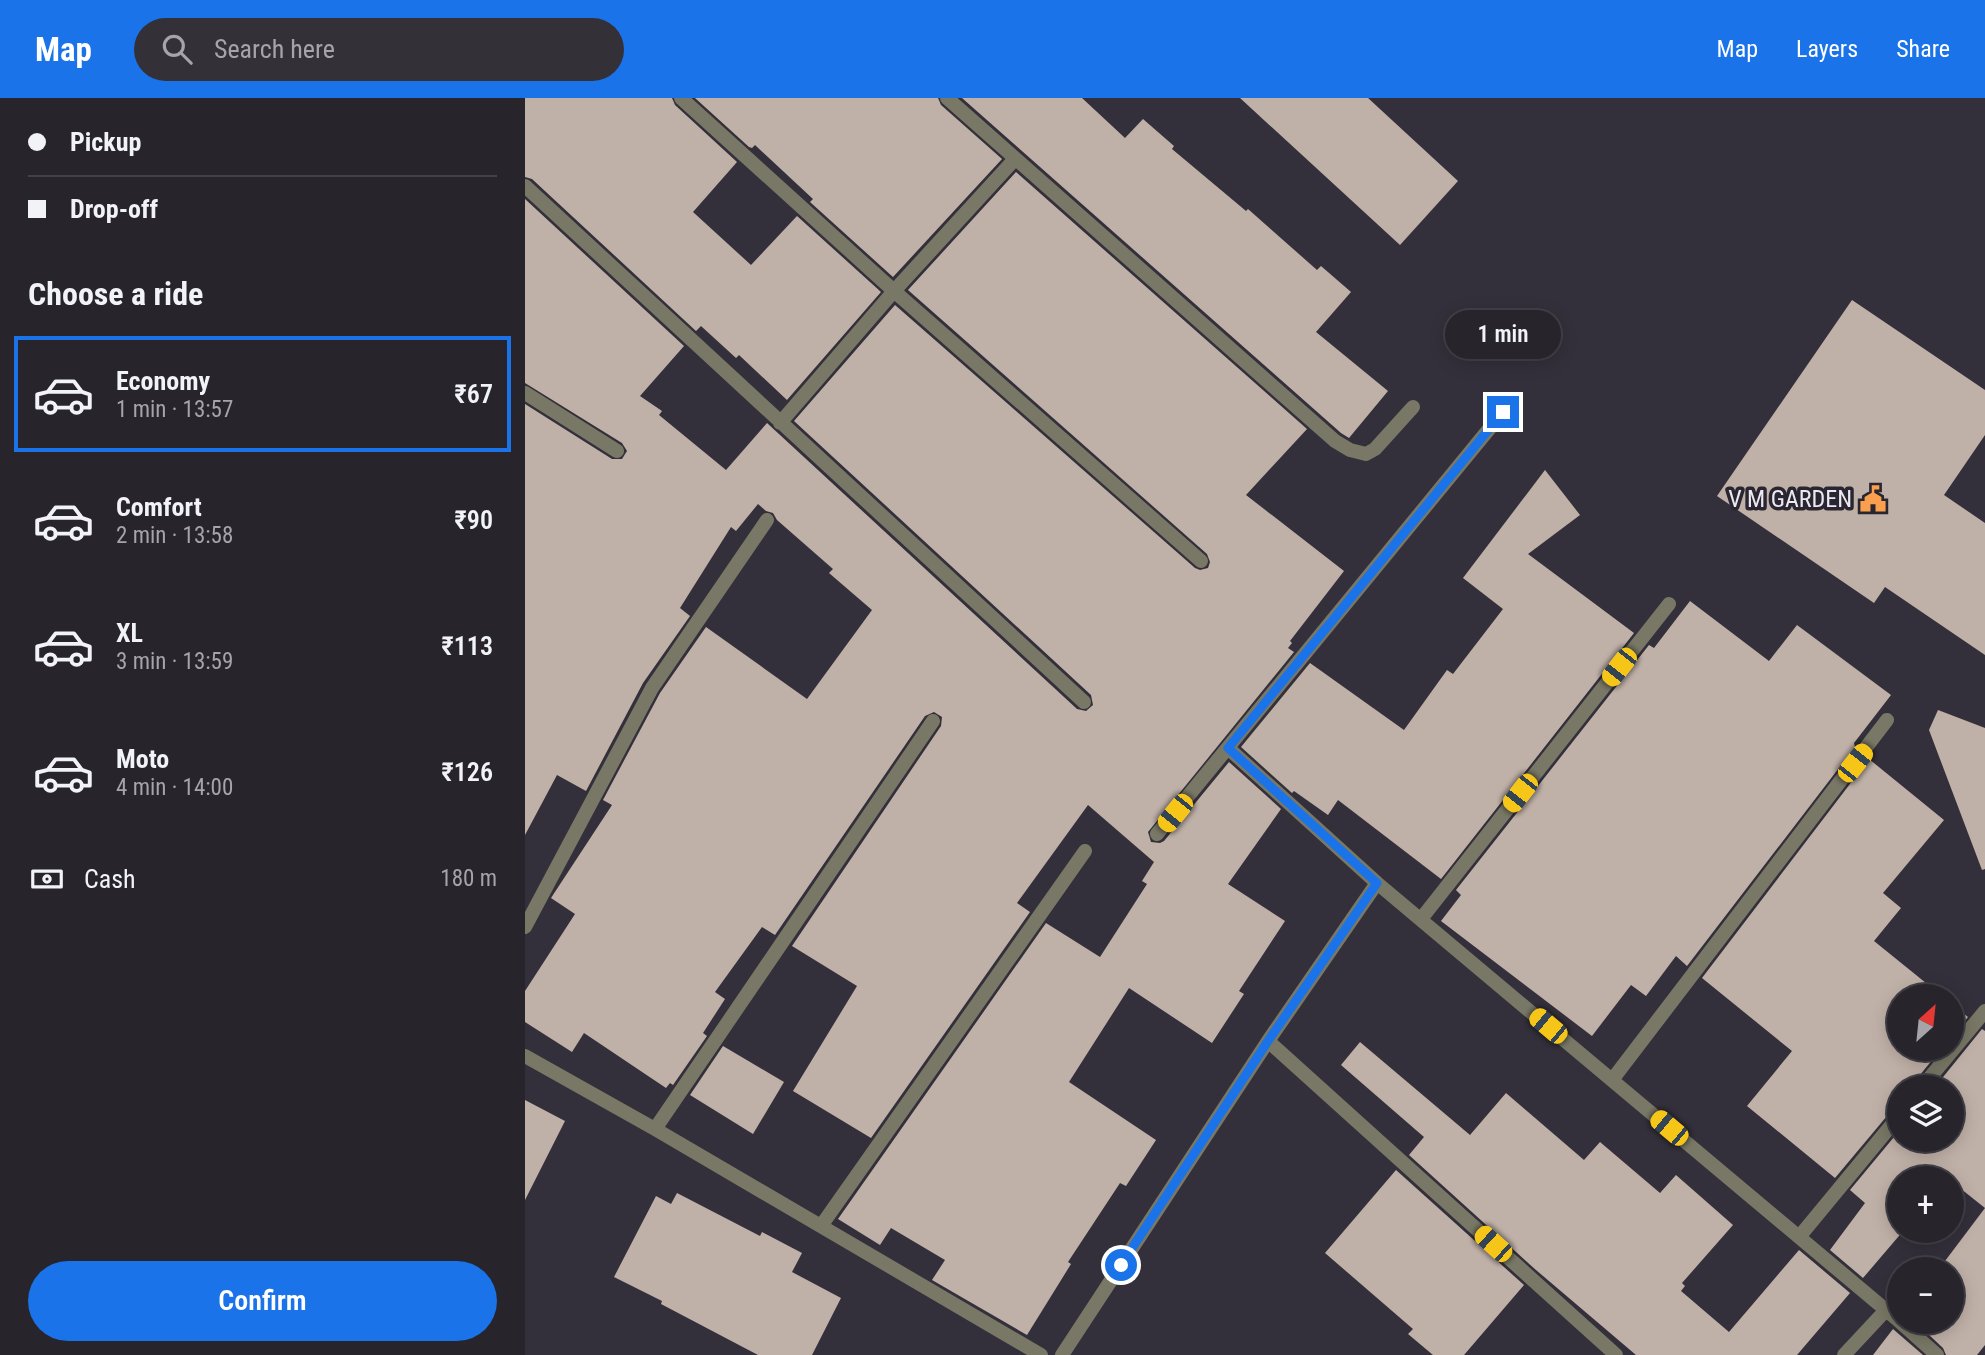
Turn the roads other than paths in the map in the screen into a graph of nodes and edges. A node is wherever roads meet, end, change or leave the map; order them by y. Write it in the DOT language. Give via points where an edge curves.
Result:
graph roads {
  1 [pos="681,98"];
  2 [pos="947,98"];
  3 [pos="1014,160"];
  4 [pos="525,186"];
  5 [pos="894,291"];
  6 [pos="525,393"];
  7 [pos="1413,408"];
  8 [pos="1503,412"];
  9 [pos="780,423"];
  10 [pos="617,451"];
  11 [pos="767,520"];
  12 [pos="1201,561"];
  13 [pos="1669,604"];
  14 [pos="1084,702"];
  15 [pos="1887,720"];
  16 [pos="933,721"];
  17 [pos="1228,748"];
  18 [pos="1157,834"];
  19 [pos="1085,851"];
  20 [pos="1377,883"];
  21 [pos="1421,919"];
  22 [pos="525,928"];
  23 [pos="1985,1011"];
  24 [pos="1268,1041"];
  25 [pos="525,1056"];
  26 [pos="1932,1075"];
  27 [pos="1612,1080"];
  28 [pos="655,1129"];
  29 [pos="1887,1130"];
  30 [pos="821,1226"];
  31 [pos="1799,1237"];
  32 [pos="1887,1310"];
  33 [pos="1914,1334"];
  34 [pos="1041,1355"];
  35 [pos="1062,1355"];
  36 [pos="1616,1355"];
  37 [pos="1845,1355"];
  38 [pos="1937,1355"];
  1 -- 5 [label="street"];
  2 -- 3 [label="street"];
  3 -- 5 [label="street"];
  3 -- 7 [label="street" via="1335,441 1366,454"];
  4 -- 9 [label="street"];
  5 -- 9 [label="street"];
  5 -- 12 [label="street"];
  6 -- 10 [label="street"];
  8 -- 17 [label="street"];
  9 -- 14 [label="street"];
  11 -- 22 [label="street" via="652,688"];
  13 -- 21 [label="street"];
  15 -- 27 [label="street"];
  16 -- 28 [label="street"];
  17 -- 18 [label="street"];
  17 -- 20 [label="street"];
  19 -- 30 [label="street"];
  20 -- 21 [label="street"];
  20 -- 24 [label="street"];
  21 -- 27 [label="street"];
  23 -- 26 [label="street"];
  24 -- 35 [label="street"];
  24 -- 36 [label="street"];
  25 -- 28 [label="street"];
  27 -- 31 [label="street"];
  28 -- 30 [label="street"];
  29 -- 31 [label="street"];
  30 -- 34 [label="street"];
  31 -- 32 [label="street"];
  32 -- 37 [label="street"];
  33 -- 38 [label="street"];
}
